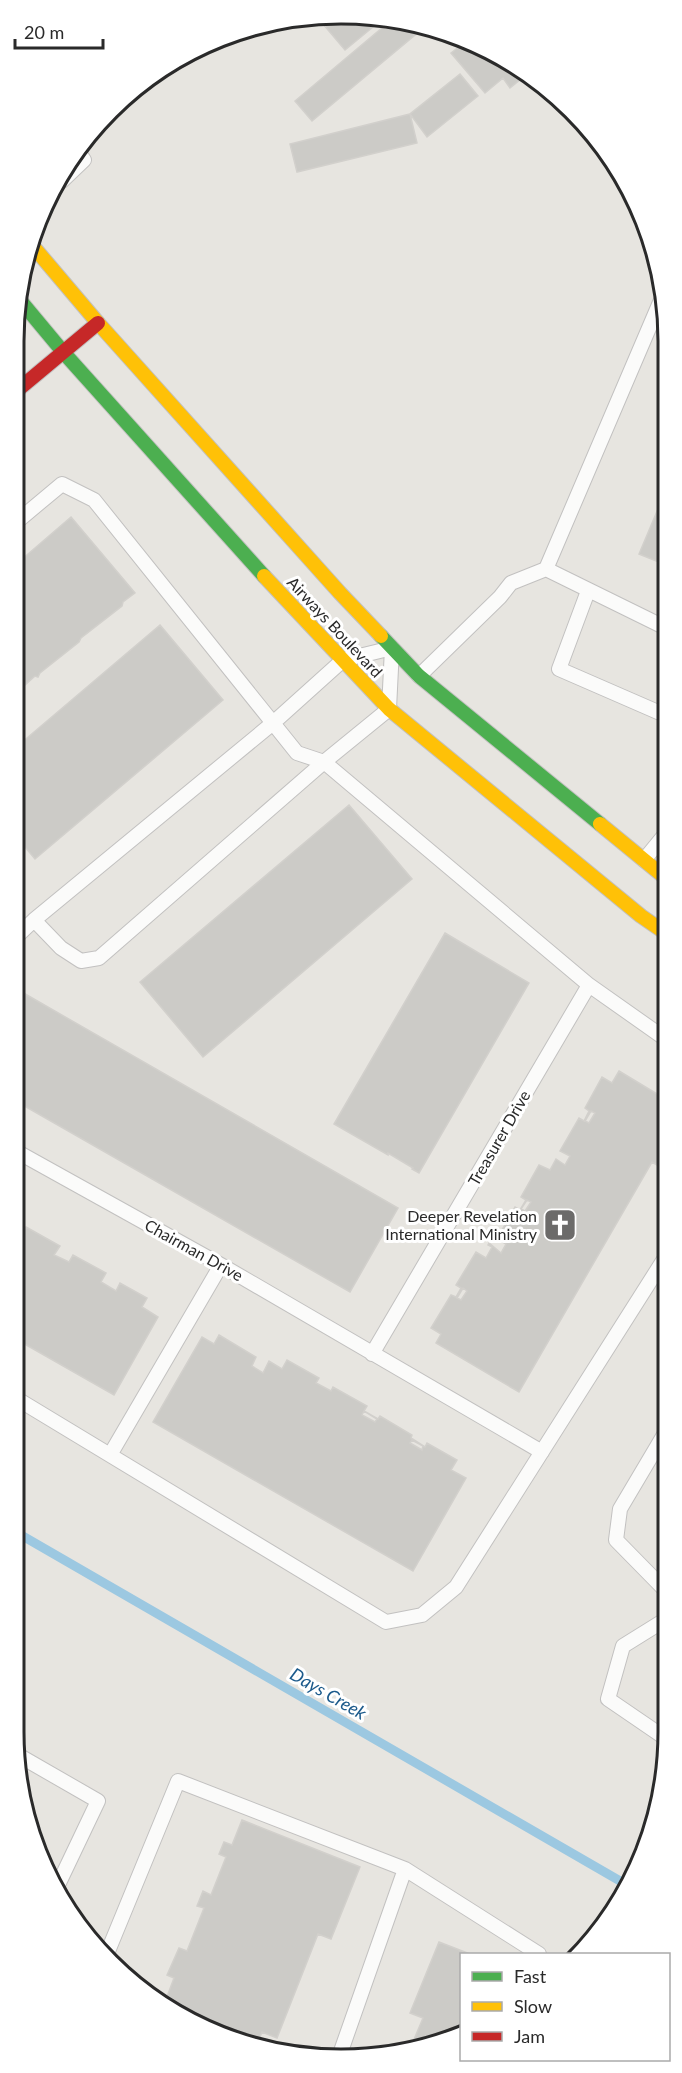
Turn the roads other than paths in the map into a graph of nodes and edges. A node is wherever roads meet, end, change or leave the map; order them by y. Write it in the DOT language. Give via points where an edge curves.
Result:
graph roads {
  1 [pos="82,158"];
  2 [pos="74,169"];
  3 [pos="37,251"];
  4 [pos="26,308"];
  5 [pos="656,315"];
  6 [pos="98,323"];
  7 [pos="64,353"];
  8 [pos="24,385"];
  9 [pos="24,516"];
  10 [pos="546,569"];
  11 [pos="588,591"];
  12 [pos="658,624"];
  13 [pos="392,648"];
  14 [pos="343,660"];
  15 [pos="419,676"];
  16 [pos="389,709"];
  17 [pos="658,712"];
  18 [pos="273,723"];
  19 [pos="324,762"];
  20 [pos="658,843"];
  21 [pos="644,861"];
  22 [pos="658,872"];
  23 [pos="34,920"];
  24 [pos="658,928"];
  25 [pos="24,930"];
  26 [pos="589,985"];
  27 [pos="658,1034"];
  28 [pos="24,1156"];
  29 [pos="221,1265"];
  30 [pos="658,1269"];
  31 [pos="372,1354"];
  32 [pos="24,1403"];
  33 [pos="658,1445"];
  34 [pos="542,1452"];
  35 [pos="110,1455"];
  36 [pos="658,1583"];
  37 [pos="658,1624"];
  38 [pos="658,1733"];
  39 [pos="26,1759"];
  40 [pos="405,1869"];
  41 [pos="61,1880"];
  42 [pos="109,1948"];
  43 [pos="537,1953"];
  44 [pos="342,2049"];
  1 -- 2 [label="lane"];
  3 -- 6 [label="main road, Airways Boulevard"];
  4 -- 7 [label="main road, Airways Boulevard"];
  5 -- 10 [label="lane"];
  6 -- 7 [label="main road"];
  6 -- 13 [label="main road, Airways Boulevard"];
  7 -- 8 [label="main road"];
  7 -- 14 [label="main road, Airways Boulevard"];
  9 -- 18 [label="lane" via="62,484 94,500"];
  10 -- 11 [label="lane"];
  10 -- 15 [label="lane" via="511,584"];
  11 -- 12 [label="lane"];
  11 -- 17 [label="lane" via="559,669"];
  13 -- 14 [label="lane"];
  13 -- 15 [label="main road, Airways Boulevard"];
  13 -- 16 [label="lane"];
  14 -- 16 [label="main road, Airways Boulevard"];
  14 -- 18 [label="lane"];
  15 -- 21 [label="main road, Airways Boulevard"];
  16 -- 19 [label="lane"];
  16 -- 24 [label="main road, Airways Boulevard"];
  18 -- 19 [label="lane" via="297,753"];
  18 -- 23 [label="lane"];
  19 -- 23 [label="lane" via="99,958 81,961"];
  19 -- 26 [label="lane"];
  20 -- 21 [label="lane"];
  21 -- 22 [label="main road, Airways Boulevard"];
  23 -- 25 [label="lane"];
  26 -- 27 [label="lane"];
  26 -- 31 [label="lane, Treasurer Drive"];
  28 -- 29 [label="lane, Chairman Drive"];
  29 -- 31 [label="lane, Chairman Drive"];
  29 -- 35 [label="lane"];
  30 -- 34 [label="lane"];
  31 -- 34 [label="lane, Chairman Drive"];
  32 -- 35 [label="lane"];
  33 -- 36 [label="lane" via="620,1509 616,1540"];
  34 -- 35 [label="lane" via="456,1587 422,1615 386,1622"];
  37 -- 38 [label="lane" via="623,1646 608,1699"];
  39 -- 41 [label="lane" via="98,1801"];
  40 -- 42 [label="lane" via="178,1781"];
  40 -- 43 [label="lane"];
  40 -- 44 [label="lane"];
}
